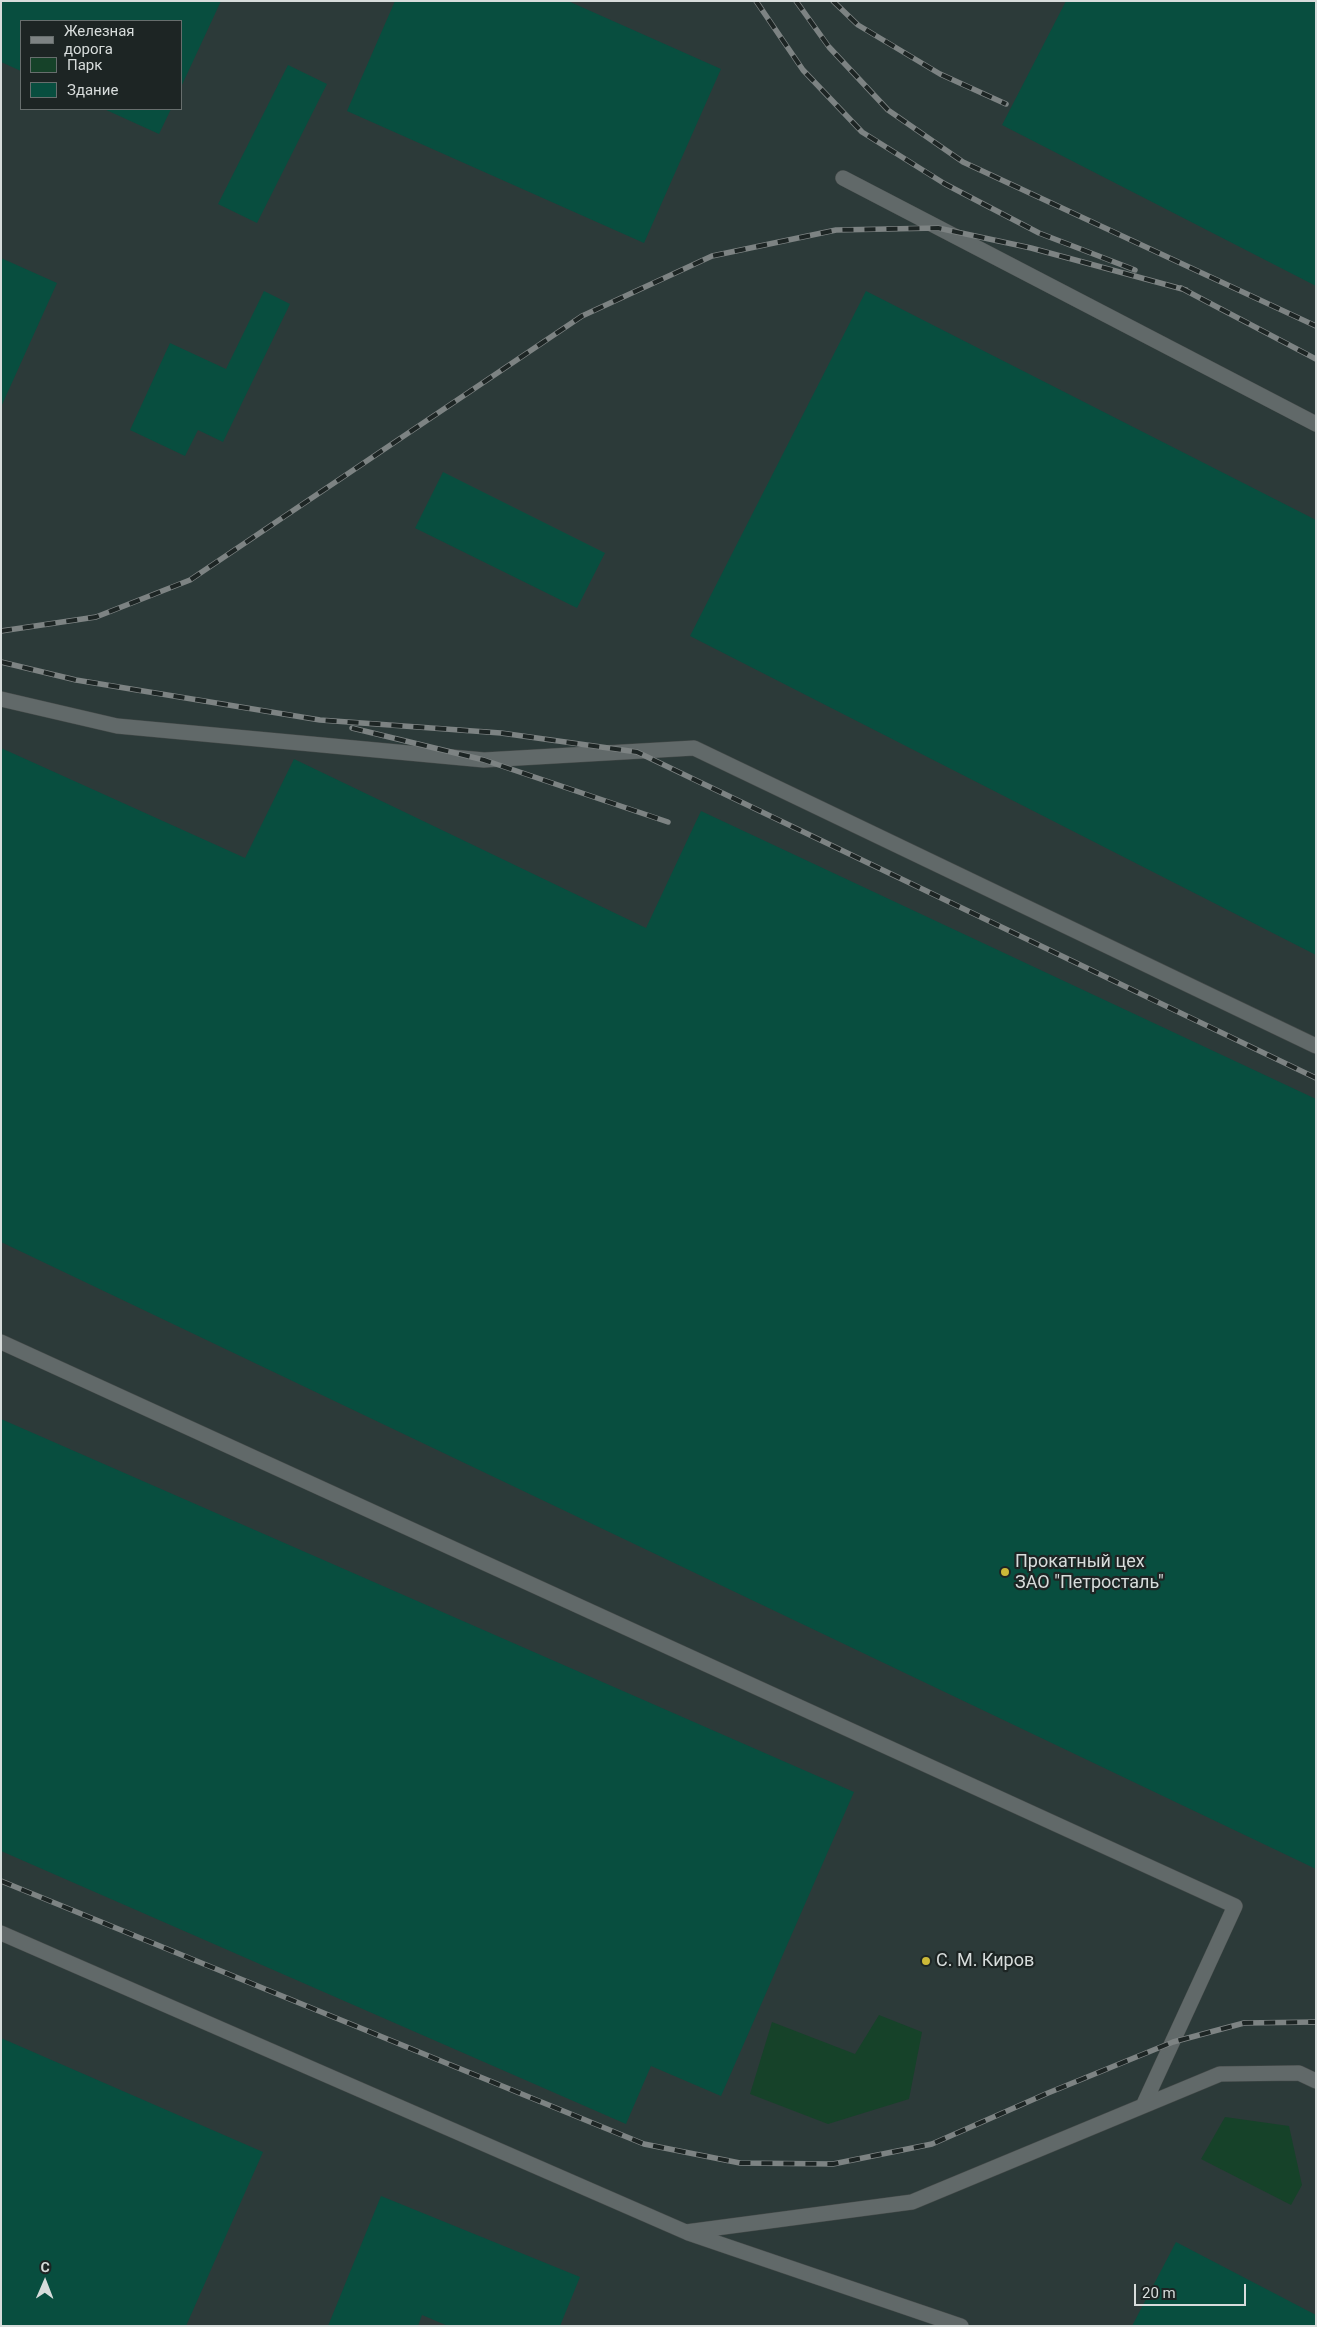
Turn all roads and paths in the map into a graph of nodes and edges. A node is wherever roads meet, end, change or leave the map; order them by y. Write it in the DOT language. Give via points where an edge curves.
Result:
graph roads {
  1 [pos="843,178"];
  2 [pos="1316,424"];
  3 [pos="1,699"];
  4 [pos="1316,1046"];
  5 [pos="1,1342"];
  6 [pos="1,1933"];
  7 [pos="1316,2081"];
  8 [pos="1143,2106"];
  9 [pos="686,2232"];
  10 [pos="962,2326"];
  1 -- 2 [label="lane"];
  3 -- 4 [label="lane" via="117,726 484,760 694,748"];
  5 -- 8 [label="lane" via="1235,1906"];
  6 -- 9 [label="lane"];
  7 -- 8 [label="lane" via="1299,2073 1220,2074"];
  8 -- 9 [label="lane" via="912,2202"];
  9 -- 10 [label="lane"];
}
